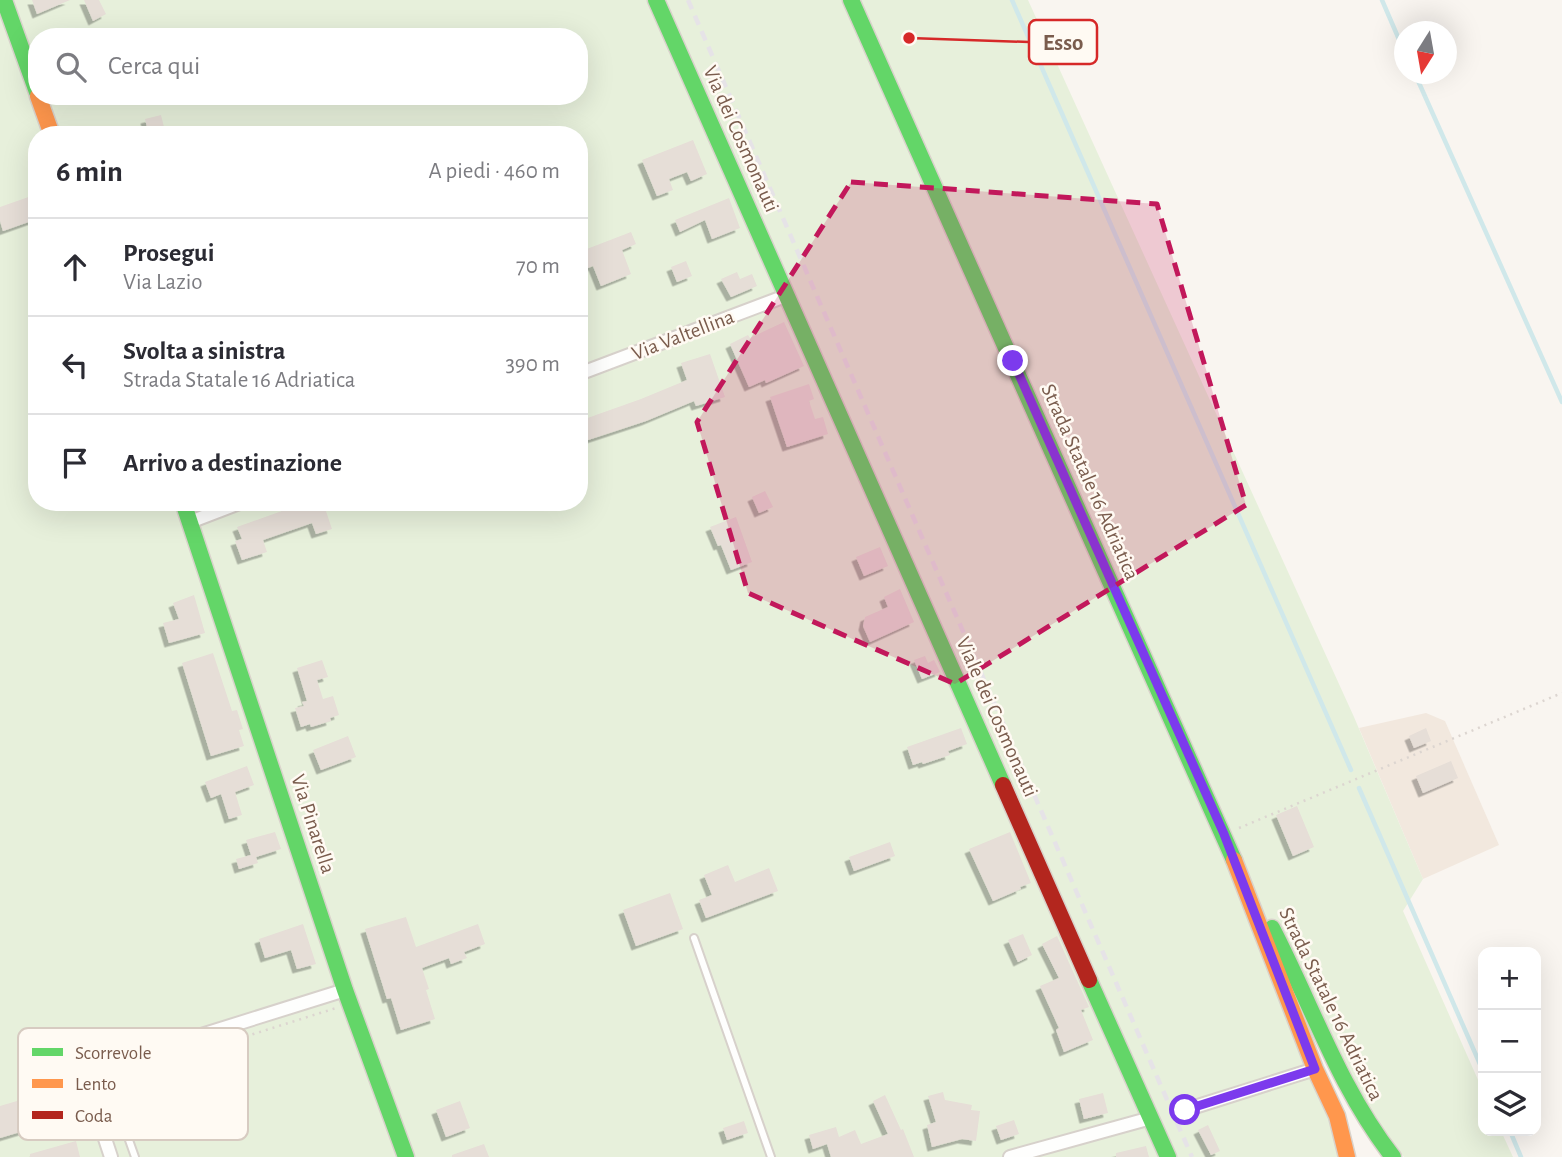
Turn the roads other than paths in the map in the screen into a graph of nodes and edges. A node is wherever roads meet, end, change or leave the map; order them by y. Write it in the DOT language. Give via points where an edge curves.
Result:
graph roads {
  1 [pos="4,0"];
  2 [pos="656,0"];
  3 [pos="851,0"];
  4 [pos="28,66"];
  5 [pos="42,105"];
  6 [pos="49,126"];
  7 [pos="788,295"];
  8 [pos="588,371"];
  9 [pos="186,511"];
  10 [pos="219,511"];
  11 [pos="190,522"];
  12 [pos="1237,866"];
  13 [pos="694,938"];
  14 [pos="348,997"];
  15 [pos="238,1028"];
  16 [pos="1315,1069"];
  17 [pos="1185,1110"];
  18 [pos="1151,1118"];
  19 [pos="105,1140"];
  20 [pos="129,1140"];
  21 [pos="111,1157"];
  22 [pos="135,1157"];
  23 [pos="406,1157"];
  24 [pos="771,1157"];
  25 [pos="1010,1157"];
  26 [pos="1168,1157"];
  27 [pos="1347,1157"];
  28 [pos="1393,1157"];
  1 -- 4 [label="street"];
  2 -- 7 [label="street, Via dei Cosmonauti"];
  3 -- 12 [label="street, Strada Statale 16 Adriatica"];
  5 -- 6 [label="street"];
  7 -- 8 [label="street, Via Valtellina"];
  7 -- 18 [label="street, Viale dei Cosmonauti"];
  9 -- 11 [label="street, Via Pinarella"];
  10 -- 11 [label="street"];
  11 -- 14 [label="street, Via Pinarella"];
  12 -- 16 [label="street, Strada Statale 16 Adriatica"];
  12 -- 28 [label="street, Strada Statale 16 Adriatica" via="1277,936 1357,1105 1374,1136"];
  13 -- 24 [label="lane"];
  14 -- 15 [label="street"];
  14 -- 23 [label="street, Via Pinarella"];
  16 -- 17 [label="street"];
  16 -- 27 [label="street, Strada Statale 16 Adriatica" via="1337,1115"];
  18 -- 25 [label="street"];
  18 -- 26 [label="street, Viale dei Cosmonauti"];
  19 -- 21 [label="street"];
  20 -- 22 [label="lane"];
}
